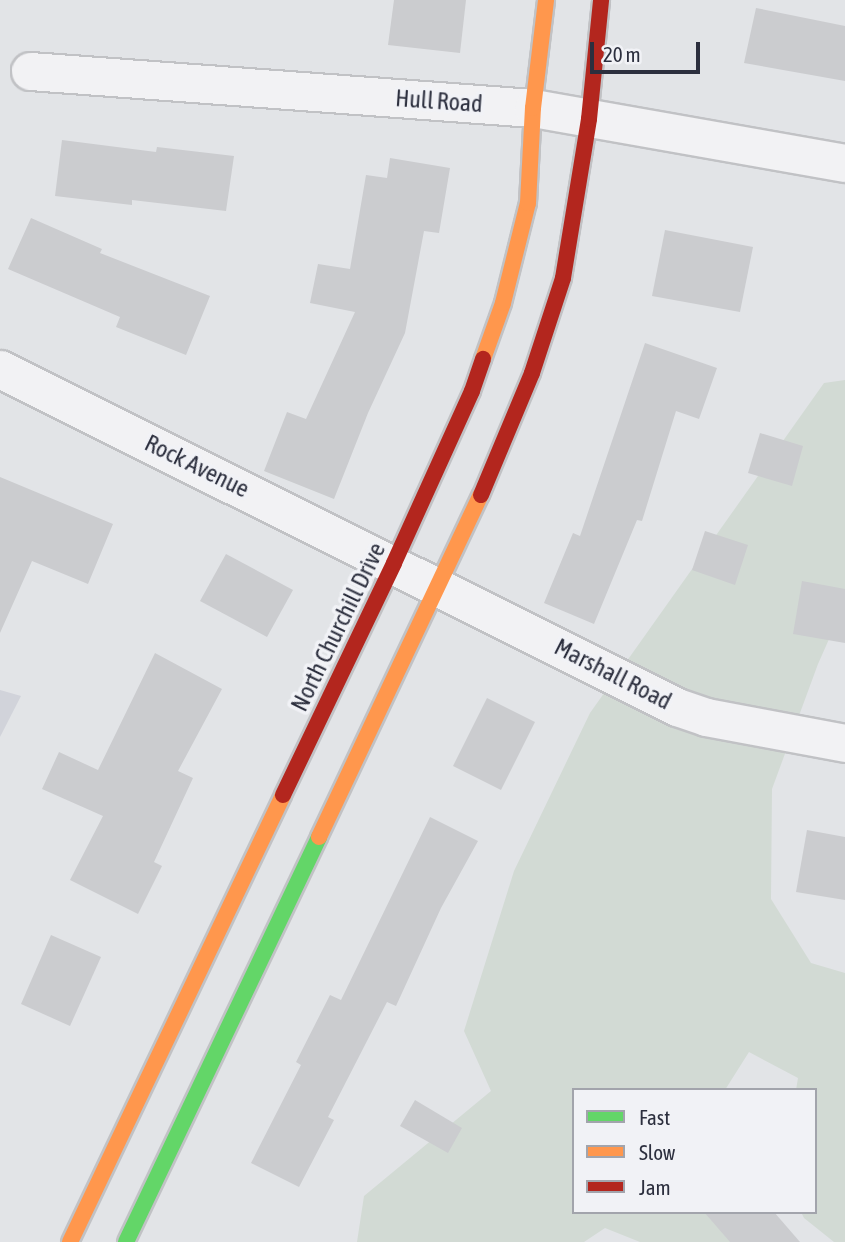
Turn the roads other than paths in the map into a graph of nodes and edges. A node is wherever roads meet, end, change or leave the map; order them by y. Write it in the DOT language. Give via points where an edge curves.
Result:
graph roads {
  1 [pos="546,0"];
  2 [pos="601,0"];
  3 [pos="30,71"];
  4 [pos="533,108"];
  5 [pos="589,119"];
  6 [pos="845,163"];
  7 [pos="0,369"];
  8 [pos="394,563"];
  9 [pos="438,585"];
  10 [pos="845,743"];
  11 [pos="70,1242"];
  12 [pos="126,1242"];
  1 -- 4 [label="street, North Churchill Drive"];
  2 -- 5 [label="street"];
  3 -- 4 [label="street, Hull Road"];
  4 -- 5 [label="street, Hull Road"];
  4 -- 8 [label="street, North Churchill Drive" via="528,203 503,303 472,391"];
  5 -- 6 [label="street, Hull Road"];
  5 -- 9 [label="street" via="563,278 497,462"];
  7 -- 8 [label="street, Rock Avenue"];
  8 -- 9 [label="street, Marshall Road"];
  8 -- 11 [label="street, North Churchill Drive"];
  9 -- 10 [label="street, Marshall Road" via="677,707 706,717"];
  9 -- 12 [label="street"];
}
